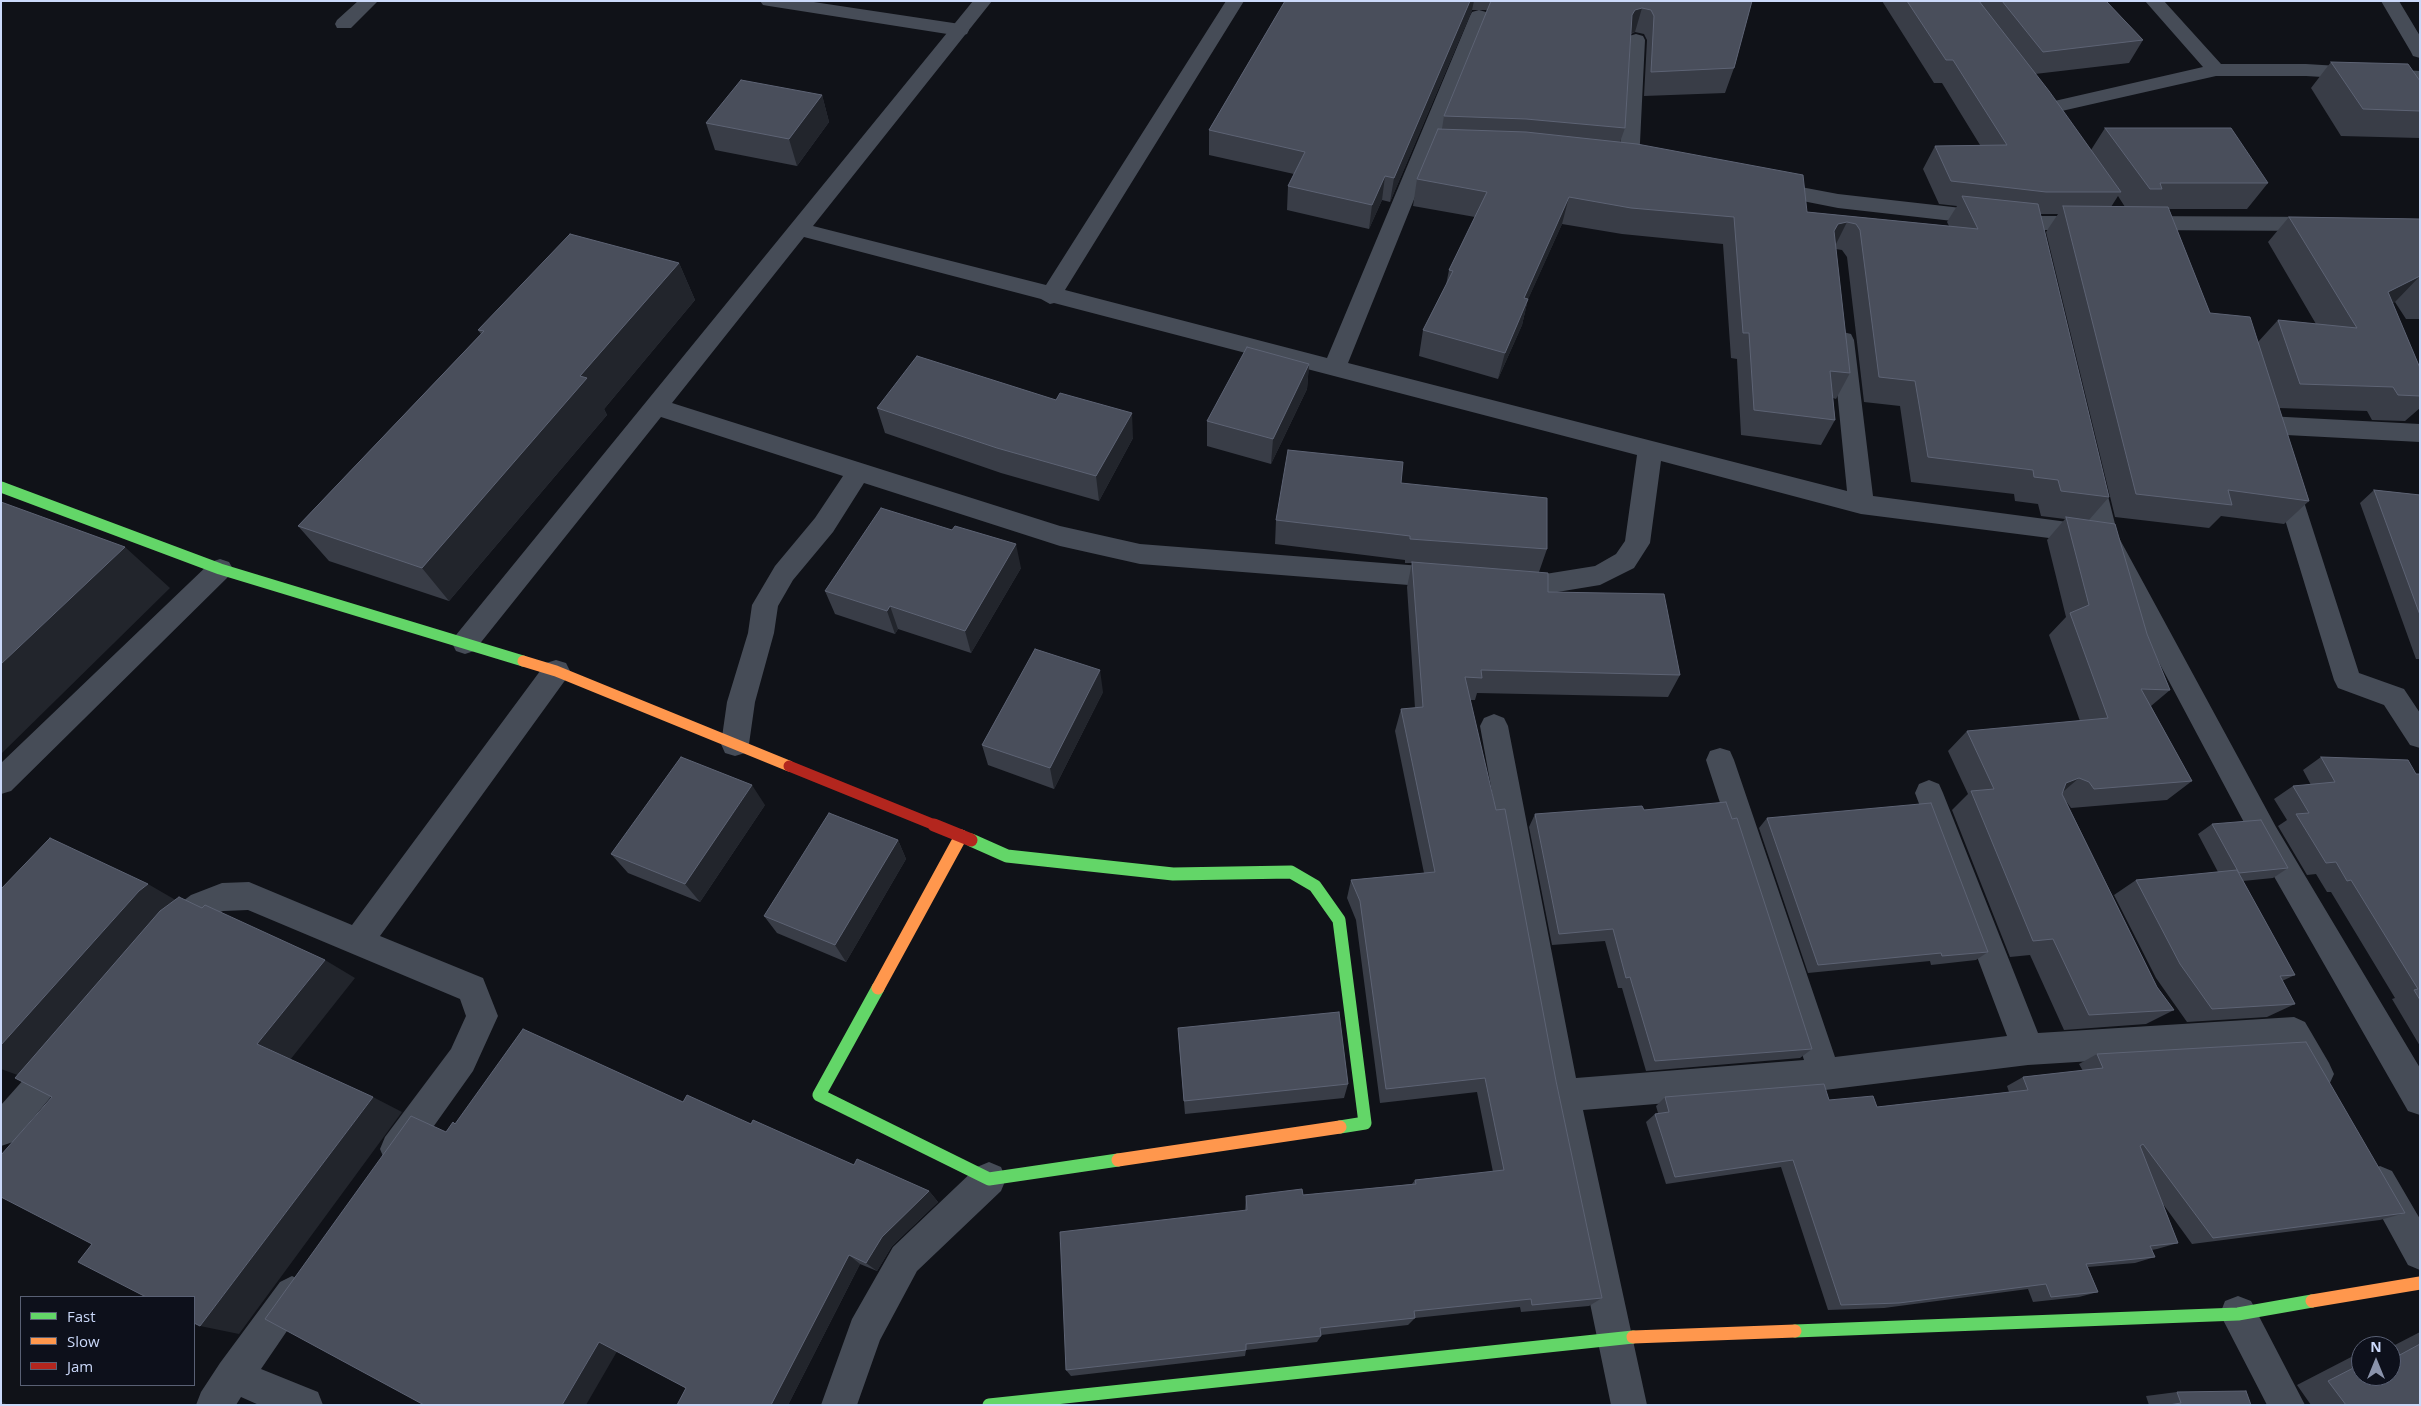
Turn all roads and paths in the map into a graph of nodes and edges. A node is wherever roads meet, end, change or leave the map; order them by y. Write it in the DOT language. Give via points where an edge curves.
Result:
graph roads {
  1 [pos="369,1"];
  2 [pos="769,1"];
  3 [pos="983,1"];
  4 [pos="2154,1"];
  5 [pos="2390,1"];
  6 [pos="1230,2"];
  7 [pos="1479,16"];
  8 [pos="344,24"];
  9 [pos="960,30"];
  10 [pos="1636,40"];
  11 [pos="2420,52"];
  12 [pos="2216,70"];
  13 [pos="2420,77"];
  14 [pos="2055,125"];
  15 [pos="1628,163"];
  16 [pos="1752,185"];
  17 [pos="2341,224"];
  18 [pos="798,229"];
  19 [pos="1050,296"];
  20 [pos="1840,316"];
  21 [pos="1334,369"];
  22 [pos="655,406"];
  23 [pos="2420,433"];
  24 [pos="1650,450"];
  25 [pos="2085,451"];
  26 [pos="859,471"];
  27 [pos="1,487"];
  28 [pos="1861,504"];
  29 [pos="2105,536"];
  30 [pos="220,569"];
  31 [pos="465,643"];
  32 [pos="556,671"];
  33 [pos="2407,698"];
  34 [pos="1494,726"];
  35 [pos="2420,736"];
  36 [pos="735,744"];
  37 [pos="1720,760"];
  38 [pos="1,782"];
  39 [pos="1929,793"];
  40 [pos="961,836"];
  41 [pos="358,942"];
  42 [pos="150,958"];
  43 [pos="2158,1012"];
  44 [pos="79,1040"];
  45 [pos="2179,1041"];
  46 [pos="2028,1049"];
  47 [pos="1824,1074"];
  48 [pos="1563,1095"];
  49 [pos="2420,1099"];
  50 [pos="2333,1101"];
  51 [pos="1,1130"];
  52 [pos="2367,1160"];
  53 [pos="382,1170"];
  54 [pos="989,1179"];
  55 [pos="2420,1253"];
  56 [pos="307,1273"];
  57 [pos="2420,1283"];
  58 [pos="2238,1314"];
  59 [pos="1614,1338"];
  60 [pos="223,1390"];
  61 [pos="305,1405"];
  62 [pos="839,1405"];
  63 [pos="989,1405"];
  64 [pos="1629,1405"];
  65 [pos="2287,1405"];
  1 -- 8 [label="street"];
  2 -- 9 [label="street"];
  3 -- 9 [label="street"];
  4 -- 12 [label="street"];
  5 -- 11 [label="street"];
  6 -- 19 [label="street"];
  7 -- 21 [label="street" via="1436,148"];
  9 -- 18 [label="street"];
  10 -- 15 [label="street"];
  12 -- 13 [label="street" via="2306,70"];
  12 -- 14 [label="street" via="2038,101"];
  16 -- 17 [label="street" via="2034,232 2121,219"];
  18 -- 19 [label="street"];
  18 -- 22 [label="street"];
  19 -- 21 [label="street"];
  20 -- 28 [label="street"];
  21 -- 24 [label="street"];
  22 -- 26 [label="street"];
  22 -- 31 [label="street"];
  23 -- 33 [label="street" via="2264,416 2348,680"];
  24 -- 26 [label="street" via="1637,543 1625,560 1600,575 1539,584 1140,554 1060,536"];
  24 -- 28 [label="street"];
  25 -- 29 [label="street"];
  26 -- 36 [label="street" via="824,525 784,573 765,605 761,633 741,702"];
  27 -- 30 [label="street"];
  28 -- 29 [label="street"];
  29 -- 49 [label="street" via="2266,836"];
  30 -- 31 [label="street"];
  30 -- 38 [label="street"];
  31 -- 32 [label="street"];
  32 -- 36 [label="street"];
  32 -- 41 [label="street"];
  33 -- 35 [label="street"];
  34 -- 48 [label="street"];
  36 -- 40 [label="street"];
  37 -- 47 [label="street"];
  39 -- 46 [label="street"];
  40 -- 54 [label="street" via="819,1095"];
  40 -- 54 [label="street" via="1007,856 1173,874 1292,872 1315,886 1339,920 1365,1123"];
  41 -- 42 [label="street" via="249,896 222,897 202,905 182,920"];
  41 -- 53 [label="street" via="472,989 482,1016 462,1060"];
  43 -- 45 [label="street"];
  44 -- 51 [label="street"];
  45 -- 46 [label="street"];
  45 -- 50 [label="street" via="2294,1033"];
  46 -- 47 [label="street"];
  47 -- 48 [label="street"];
  48 -- 59 [label="street"];
  52 -- 55 [label="street"];
  54 -- 62 [label="street" via="905,1259 864,1332"];
  56 -- 60 [label="street"];
  57 -- 58 [label="street"];
  58 -- 59 [label="street"];
  58 -- 65 [label="street"];
  59 -- 63 [label="street"];
  59 -- 64 [label="street"];
  60 -- 61 [label="street"];
}
